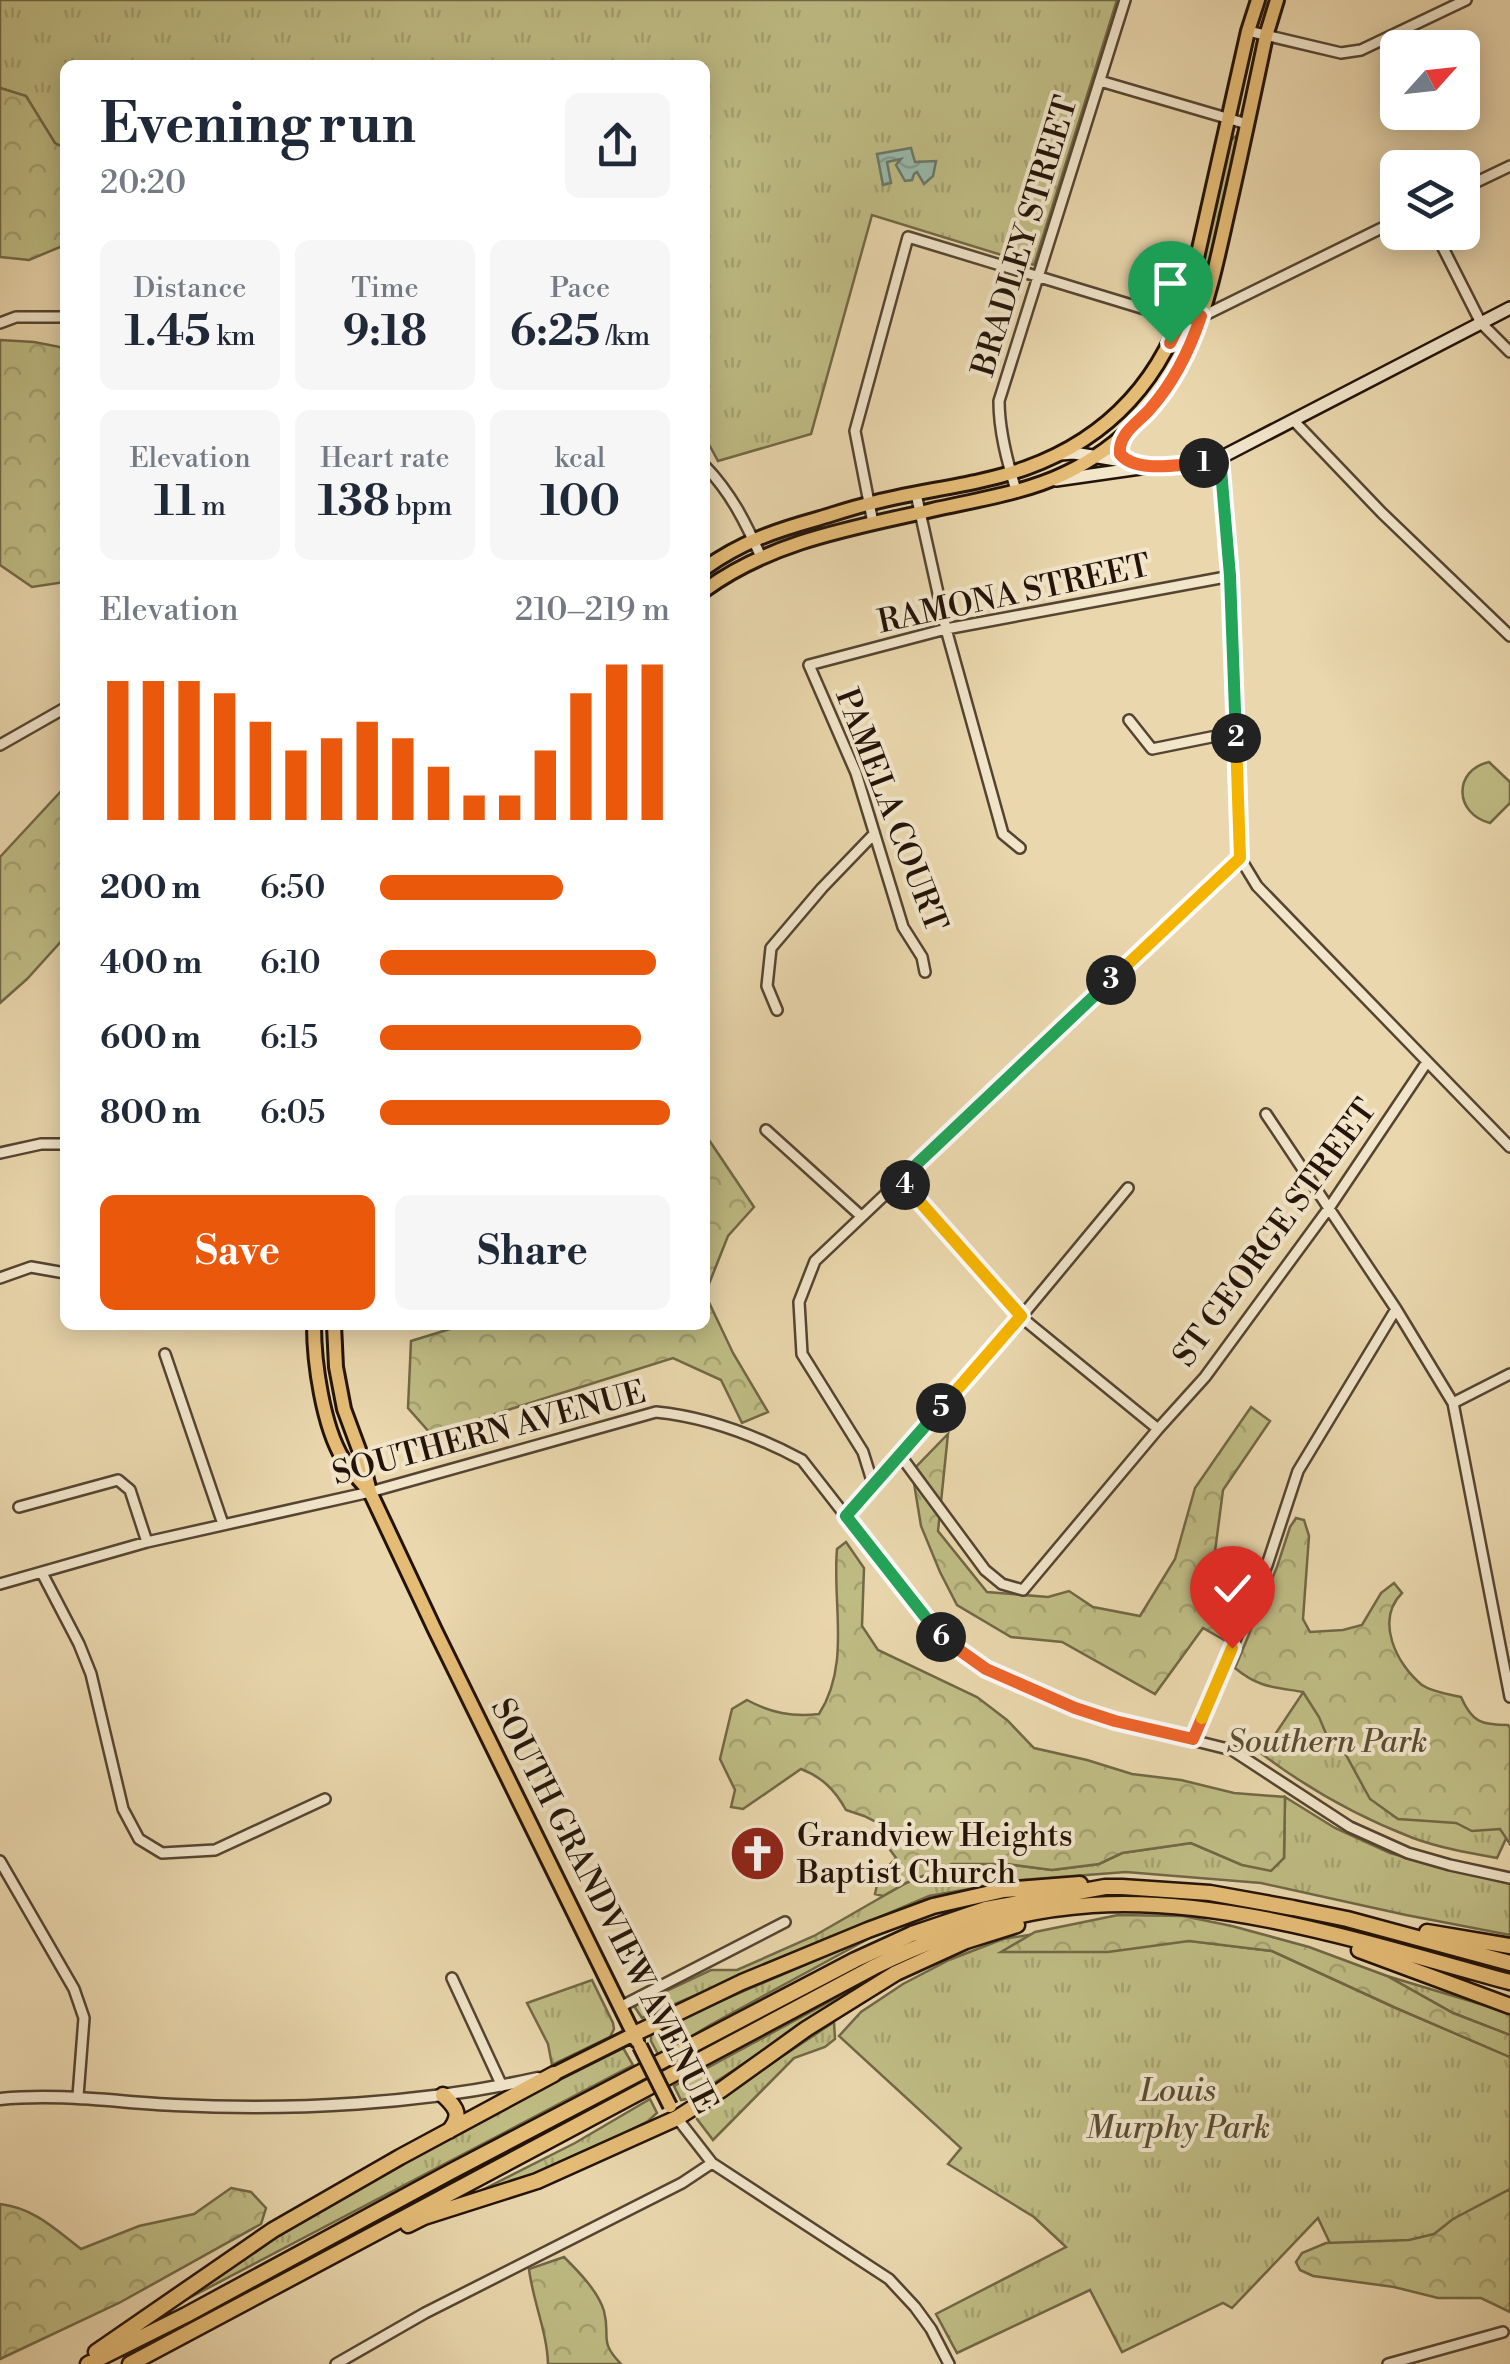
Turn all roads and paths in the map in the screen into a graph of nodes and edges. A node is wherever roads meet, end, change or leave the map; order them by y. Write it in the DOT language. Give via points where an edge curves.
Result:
graph roads {
  1 [pos="1125,0"];
  2 [pos="1258,0"];
  3 [pos="1277,0"];
  4 [pos="1466,0"];
  5 [pos="1248,30"];
  6 [pos="1266,36"];
  7 [pos="1100,81"];
  8 [pos="1230,119"];
  9 [pos="1247,124"];
  10 [pos="1510,166"];
  11 [pos="1480,180"];
  12 [pos="1380,229"];
  13 [pos="1444,250"];
  14 [pos="1038,276"];
  15 [pos="1510,308"];
  16 [pos="1201,316"];
  17 [pos="60,317"];
  18 [pos="1182,320"];
  19 [pos="0,323"];
  20 [pos="1481,323"];
  21 [pos="1510,352"];
  22 [pos="1294,421"];
  23 [pos="1122,437"];
  24 [pos="1055,455"];
  25 [pos="1094,457"];
  26 [pos="1220,458"];
  27 [pos="1128,462"];
  28 [pos="1154,466"];
  29 [pos="710,471"];
  30 [pos="1011,473"];
  31 [pos="1038,484"];
  32 [pos="1016,490"];
  33 [pos="916,494"];
  34 [pos="869,503"];
  35 [pos="920,512"];
  36 [pos="873,523"];
  37 [pos="753,539"];
  38 [pos="760,557"];
  39 [pos="710,565"];
  40 [pos="1230,576"];
  41 [pos="710,587"];
  42 [pos="946,629"];
  43 [pos="1508,632"];
  44 [pos="809,665"];
  45 [pos="60,711"];
  46 [pos="1129,720"];
  47 [pos="1236,732"];
  48 [pos="2,740"];
  49 [pos="874,834"];
  50 [pos="1020,848"];
  51 [pos="1240,858"];
  52 [pos="925,972"];
  53 [pos="778,1010"];
  54 [pos="1428,1062"];
  55 [pos="1266,1114"];
  56 [pos="766,1130"];
  57 [pos="60,1144"];
  58 [pos="1510,1146"];
  59 [pos="0,1153"];
  60 [pos="900,1180"];
  61 [pos="1128,1188"];
  62 [pos="1329,1208"];
  63 [pos="861,1216"];
  64 [pos="60,1272"];
  65 [pos="0,1278"];
  66 [pos="1396,1310"];
  67 [pos="1021,1316"];
  68 [pos="314,1330"];
  69 [pos="334,1330"];
  70 [pos="165,1354"];
  71 [pos="1510,1374"];
  72 [pos="1453,1403"];
  73 [pos="1158,1429"];
  74 [pos="900,1455"];
  75 [pos="873,1484"];
  76 [pos="370,1492"];
  77 [pos="19,1507"];
  78 [pos="846,1516"];
  79 [pos="223,1524"];
  80 [pos="147,1542"];
  81 [pos="42,1573"];
  82 [pos="0,1584"];
  83 [pos="1507,1656"];
  84 [pos="1510,1697"];
  85 [pos="1193,1739"];
  86 [pos="325,1799"];
  87 [pos="0,1861"];
  88 [pos="1510,1878"];
  89 [pos="1104,1887"];
  90 [pos="1091,1905"];
  91 [pos="1347,1919"];
  92 [pos="786,1922"];
  93 [pos="1302,1928"];
  94 [pos="1510,1946"];
  95 [pos="1510,1963"];
  96 [pos="452,1978"];
  97 [pos="1510,1982"];
  98 [pos="620,2006"];
  99 [pos="1510,2006"];
  100 [pos="637,2040"];
  101 [pos="554,2074"];
  102 [pos="502,2086"];
  103 [pos="443,2095"];
  104 [pos="78,2096"];
  105 [pos="0,2099"];
  106 [pos="673,2112"];
  107 [pos="449,2130"];
  108 [pos="712,2162"];
  109 [pos="352,2244"];
  110 [pos="1503,2332"];
  111 [pos="79,2364"];
  112 [pos="88,2364"];
  113 [pos="130,2364"];
  114 [pos="336,2364"];
  115 [pos="949,2364"];
  116 [pos="1388,2364"];
  1 -- 7 [label="street, BRADLEY STREET"];
  2 -- 5 [label="main road"];
  3 -- 6 [label="main road"];
  4 -- 6 [label="street" via="1362,50 1341,53"];
  5 -- 6 [label="street"];
  5 -- 8 [label="main road"];
  6 -- 9 [label="main road"];
  7 -- 8 [label="street"];
  7 -- 14 [label="street, BRADLEY STREET"];
  8 -- 9 [label="street"];
  8 -- 18 [label="main road"];
  9 -- 16 [label="main road"];
  10 -- 11 [label="street"];
  12 -- 16 [label="street"];
  13 -- 20 [label="street"];
  14 -- 18 [label="street"];
  14 -- 30 [label="street, BRADLEY STREET" via="999,403"];
  14 -- 34 [label="street" via="908,236 855,431"];
  15 -- 20 [label="main road"];
  16 -- 18 [label="street"];
  16 -- 23 [label="main road" via="1169,382"];
  17 -- 19 [label="street"];
  18 -- 24 [label="main road" via="1131,401"];
  20 -- 21 [label="street"];
  20 -- 22 [label="main road"];
  22 -- 26 [label="main road"];
  22 -- 43 [label="street"];
  23 -- 25 [label="main road"];
  23 -- 27 [label="main road" via="1120,454"];
  24 -- 25 [label="main road"];
  24 -- 30 [label="main road"];
  25 -- 27 [label="main road"];
  25 -- 31 [label="main road"];
  26 -- 28 [label="main road"];
  26 -- 40 [label="street"];
  27 -- 28 [label="main road"];
  28 -- 31 [label="main road"];
  29 -- 37 [label="street"];
  30 -- 32 [label="street, BRADLEY STREET"];
  30 -- 33 [label="main road"];
  31 -- 32 [label="main road"];
  32 -- 35 [label="main road"];
  33 -- 34 [label="main road"];
  33 -- 35 [label="street"];
  34 -- 36 [label="street"];
  34 -- 37 [label="main road"];
  35 -- 36 [label="main road"];
  35 -- 42 [label="street"];
  36 -- 38 [label="main road"];
  37 -- 38 [label="street"];
  37 -- 39 [label="main road"];
  38 -- 41 [label="main road"];
  40 -- 42 [label="street, RAMONA STREET"];
  40 -- 47 [label="street"];
  42 -- 44 [label="street, RAMONA STREET"];
  42 -- 50 [label="street" via="1002,834"];
  44 -- 49 [label="street, PAMELA COURT" via="856,773"];
  45 -- 48 [label="street"];
  46 -- 47 [label="street" via="1152,749"];
  47 -- 51 [label="street"];
  49 -- 52 [label="street, PAMELA COURT" via="903,927"];
  49 -- 53 [label="street" via="771,948 767,986"];
  51 -- 54 [label="street" via="1257,886"];
  51 -- 60 [label="street"];
  54 -- 58 [label="street"];
  54 -- 62 [label="street, ST GEORGE STREET"];
  55 -- 62 [label="street"];
  56 -- 63 [label="street"];
  57 -- 59 [label="street"];
  60 -- 63 [label="street"];
  60 -- 67 [label="street"];
  61 -- 67 [label="street"];
  62 -- 66 [label="street"];
  62 -- 73 [label="street, ST GEORGE STREET" via="1206,1377"];
  63 -- 75 [label="street" via="814,1261 799,1302 802,1354 863,1452"];
  64 -- 65 [label="street" via="31,1266"];
  66 -- 72 [label="street"];
  66 -- 85 [label="street" via="1298,1472 1267,1565"];
  67 -- 73 [label="street"];
  67 -- 74 [label="street"];
  68 -- 76 [label="main road, SOUTH GRANDVIEW AVENUE" via="336,1443"];
  69 -- 76 [label="main road, SOUTH GRANDVIEW AVENUE" via="344,1409"];
  70 -- 79 [label="street"];
  71 -- 72 [label="street"];
  72 -- 83 [label="street"];
  73 -- 74 [label="street, ST GEORGE STREET" via="1023,1590 985,1570"];
  74 -- 75 [label="street"];
  75 -- 78 [label="street"];
  76 -- 78 [label="street, SOUTHERN AVENUE" via="656,1412 690,1416 802,1460"];
  76 -- 79 [label="street, SOUTHERN AVENUE"];
  76 -- 98 [label="main road, SOUTH GRANDVIEW AVENUE"];
  77 -- 80 [label="street" via="118,1480 130,1490"];
  78 -- 85 [label="street, SOUTHERN AVENUE" via="944,1642 986,1669 1075,1708"];
  79 -- 80 [label="street, SOUTHERN AVENUE"];
  80 -- 81 [label="street, SOUTHERN AVENUE"];
  81 -- 82 [label="street, SOUTHERN AVENUE"];
  81 -- 86 [label="street" via="91,1674 123,1809 139,1838 162,1853 215,1850"];
  83 -- 84 [label="street"];
  85 -- 88 [label="street, SOUTHERN AVENUE" via="1232,1750 1350,1827 1450,1865"];
  87 -- 104 [label="street" via="84,2018"];
  89 -- 91 [label="highway" via="1210,1893"];
  89 -- 100 [label="highway" via="1004,1890 933,1906 742,1982"];
  89 -- 112 [label="highway" via="986,1909 892,1942"];
  90 -- 93 [label="highway" via="1187,1907"];
  90 -- 106 [label="highway" via="982,1935 909,1966 721,2090"];
  90 -- 109 [label="highway" via="994,1921 906,1952"];
  91 -- 94 [label="highway"];
  91 -- 95 [label="highway"];
  92 -- 98 [label="street"];
  93 -- 97 [label="highway"];
  93 -- 99 [label="highway"];
  96 -- 102 [label="street"];
  98 -- 100 [label="main road, SOUTH GRANDVIEW AVENUE"];
  100 -- 101 [label="main road"];
  100 -- 106 [label="main road, SOUTH GRANDVIEW AVENUE, bridge"];
  101 -- 102 [label="street"];
  101 -- 107 [label="highway"];
  102 -- 103 [label="street"];
  103 -- 104 [label="street" via="274,2108"];
  103 -- 107 [label="highway" via="457,2115"];
  104 -- 105 [label="street"];
  106 -- 108 [label="street, SOUTH GRANDVIEW AVENUE"];
  106 -- 109 [label="highway" via="537,2181 424,2217 368,2246"];
  107 -- 111 [label="highway" via="274,2230"];
  108 -- 114 [label="street"];
  108 -- 115 [label="street, SOUTH GRANDVIEW AVENUE" via="889,2280 932,2329"];
  109 -- 113 [label="highway"];
  110 -- 116 [label="street"];
}
